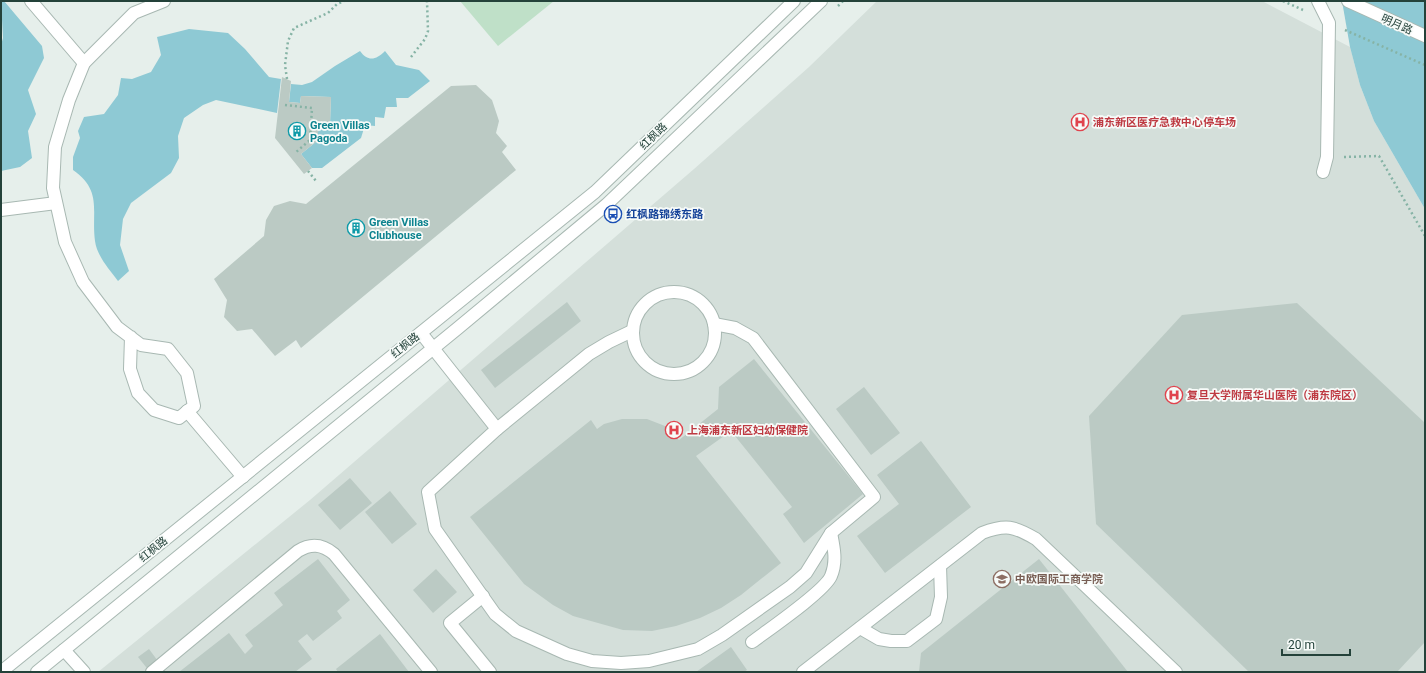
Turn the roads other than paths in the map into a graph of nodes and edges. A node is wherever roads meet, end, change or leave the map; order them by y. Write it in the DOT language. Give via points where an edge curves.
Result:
graph roads {
  1 [pos="31,1"];
  2 [pos="164,1"];
  3 [pos="794,1"];
  4 [pos="821,1"];
  5 [pos="1318,1"];
  6 [pos="1348,1"];
  7 [pos="1425,36"];
  8 [pos="84,63"];
  9 [pos="1323,172"];
  10 [pos="56,203"];
  11 [pos="1,210"];
  12 [pos="714,324"];
  13 [pos="632,331"];
  14 [pos="421,332"];
  15 [pos="131,337"];
  16 [pos="433,348"];
  17 [pos="187,411"];
  18 [pos="497,429"];
  19 [pos="243,477"];
  20 [pos="831,533"];
  21 [pos="940,566"];
  22 [pos="483,596"];
  23 [pos="860,628"];
  24 [pos="752,642"];
  25 [pos="64,650"];
  26 [pos="592,666"];
  27 [pos="1,672"];
  28 [pos="37,672"];
  29 [pos="84,672"];
  30 [pos="152,672"];
  31 [pos="431,672"];
  32 [pos="490,672"];
  33 [pos="803,672"];
  34 [pos="1176,672"];
  1 -- 8 [label="street"];
  2 -- 8 [label="street" via="134,12"];
  3 -- 14 [label="street, 红枫路" via="595,192"];
  4 -- 16 [label="street, 红枫路" via="606,205"];
  5 -- 9 [label="street" via="1329,23 1327,157"];
  6 -- 7 [label="street, 明月路"];
  8 -- 10 [label="street" via="54,147 53,188"];
  10 -- 11 [label="street"];
  10 -- 15 [label="street" via="65,242 83,282 117,326"];
  12 -- 13 [label="street" via="701,302 677,292 664,293 652,298 642,307 635,318"];
  12 -- 13 [label="street" via="714,338 710,351 702,362 691,370 678,374 664,373 651,367 641,358"];
  12 -- 20 [label="street" via="735,328 753,338 874,497"];
  13 -- 18 [label="street" via="589,354"];
  14 -- 16 [label="street"];
  14 -- 19 [label="street, 红枫路"];
  15 -- 17 [label="street" via="141,345 168,349 187,373 194,406"];
  15 -- 17 [label="street" via="130,369 138,393 154,410 178,418"];
  16 -- 18 [label="street"];
  16 -- 25 [label="street, 红枫路"];
  17 -- 19 [label="street"];
  18 -- 22 [label="street" via="428,492 435,529"];
  19 -- 27 [label="street, 红枫路"];
  20 -- 24 [label="street" via="835,558 831,577 820,589"];
  20 -- 26 [label="street" via="806,572 790,587 698,649 648,661"];
  21 -- 23 [label="street"];
  21 -- 23 [label="street" via="941,597 936,619 908,641 879,639"];
  21 -- 34 [label="street" via="982,533 999,527 1018,528 1036,539"];
  22 -- 26 [label="street" via="495,614 516,630"];
  22 -- 32 [label="street" via="450,623"];
  23 -- 33 [label="street"];
  25 -- 28 [label="street, 红枫路"];
  25 -- 29 [label="street"];
  30 -- 31 [label="street" via="298,551 308,546 325,547 334,554"];
}
